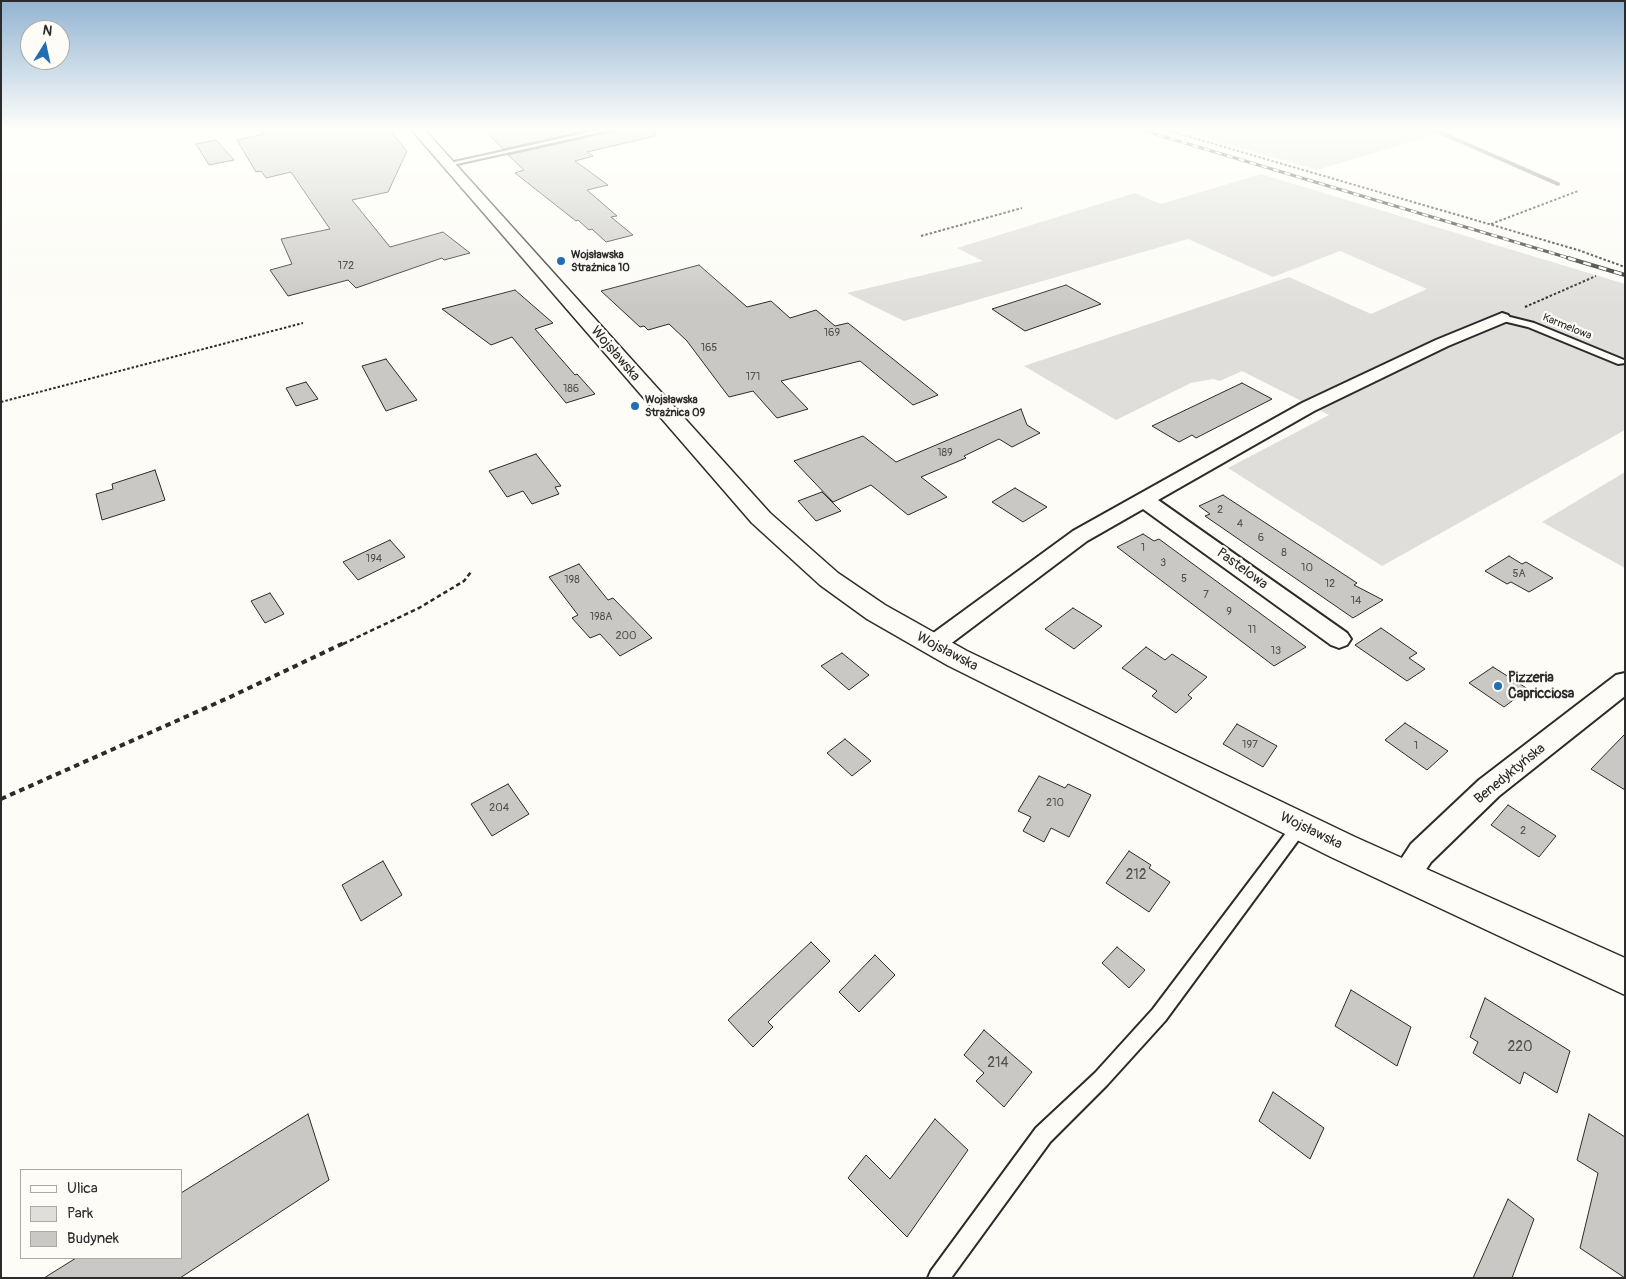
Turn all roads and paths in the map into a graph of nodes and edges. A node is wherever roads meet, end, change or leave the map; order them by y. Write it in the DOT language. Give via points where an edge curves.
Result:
graph roads {
  1 [pos="469,188"];
  2 [pos="1365,188"];
  3 [pos="1578,191"];
  4 [pos="1022,208"];
  5 [pos="1490,224"];
  6 [pos="921,236"];
  7 [pos="1625,267"];
  8 [pos="1596,276"];
  9 [pos="1502,318"];
  10 [pos="303,323"];
  11 [pos="1621,362"];
  12 [pos="1,402"];
  13 [pos="1144,501"];
  14 [pos="470,572"];
  15 [pos="1339,639"];
  16 [pos="933,645"];
  17 [pos="1625,682"];
  18 [pos="1,800"];
  19 [pos="1300,826"];
  20 [pos="1405,876"];
  21 [pos="1625,977"];
  22 [pos="938,1278"];
  1 -- 16 [label="street, Wojsławska" via="761,518 829,579 876,612"];
  2 -- 5 [label="path"];
  3 -- 5 [label="path"];
  4 -- 6 [label="path"];
  5 -- 7 [label="path"];
  8 -- 9 [label="path"];
  9 -- 11 [label="lane, Karmelowa" via="1524,322"];
  9 -- 13 [label="street" via="1308,407"];
  10 -- 12 [label="path"];
  13 -- 15 [label="street, Pastelowa"];
  13 -- 16 [label="street" via="1080,536"];
  14 -- 18 [label="path" via="464,581 419,608"];
  16 -- 19 [label="street, Wojsławska"];
  17 -- 20 [label="street, Benedyktyńska" via="1490,788 1421,853"];
  19 -- 20 [label="street, Wojsławska"];
  19 -- 22 [label="lane" via="1159,1014 1101,1079 1043,1135"];
  20 -- 21 [label="street, Wojsławska"];
}
